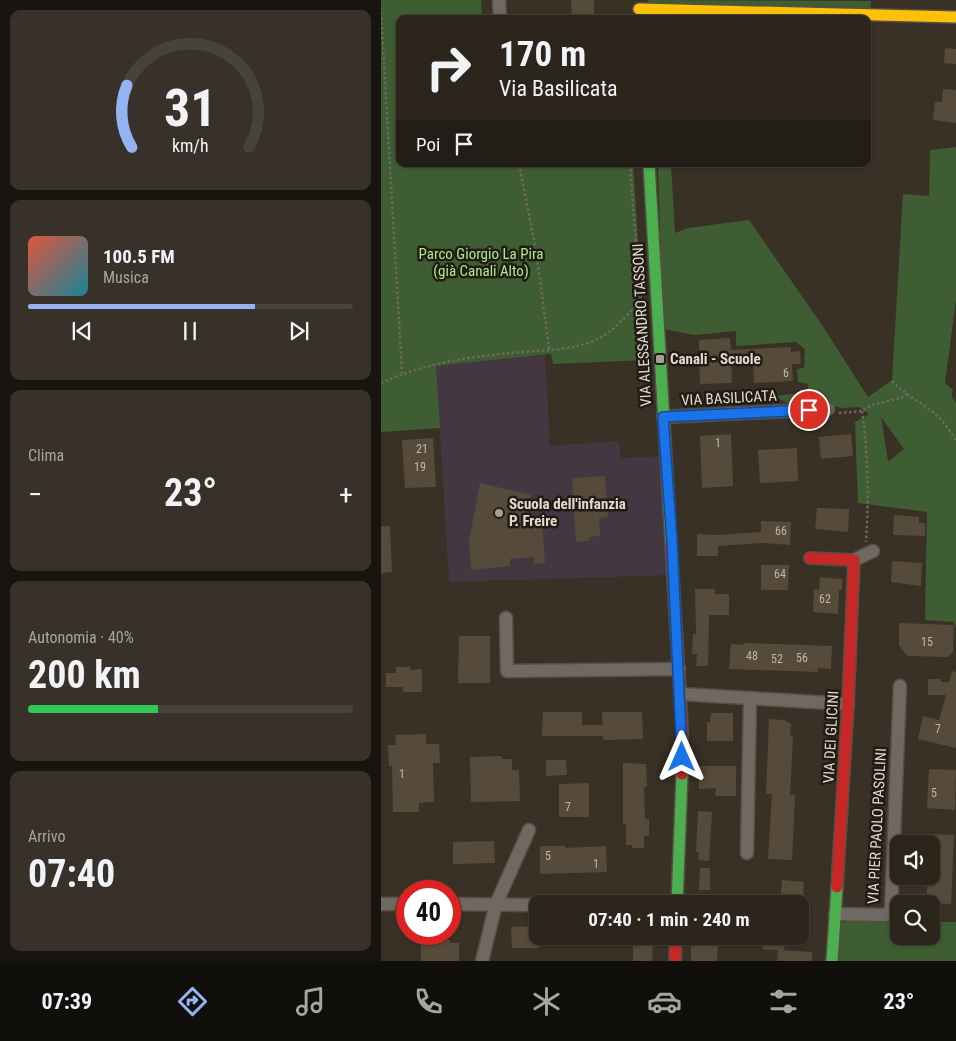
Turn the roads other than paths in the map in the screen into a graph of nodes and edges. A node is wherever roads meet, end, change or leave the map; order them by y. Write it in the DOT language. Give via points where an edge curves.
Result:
graph roads {
  1 [pos="499,0"];
  2 [pos="639,9"];
  3 [pos="500,15"];
  4 [pos="956,17"];
  5 [pos="649,167"];
  6 [pos="828,409"];
  7 [pos="663,417"];
  8 [pos="810,558"];
  9 [pos="506,618"];
  10 [pos="679,669"];
  11 [pos="900,686"];
  12 [pos="680,694"];
  13 [pos="751,698"];
  14 [pos="848,704"];
  15 [pos="529,830"];
  16 [pos="747,853"];
  17 [pos="677,895"];
  18 [pos="381,904"];
  19 [pos="396,904"];
  20 [pos="461,904"];
  21 [pos="496,904"];
  22 [pos="529,905"];
  23 [pos="835,914"];
  24 [pos="676,945"];
  25 [pos="482,961"];
  26 [pos="675,961"];
  27 [pos="832,961"];
  1 -- 3 [label="street"];
  2 -- 4 [label="street"];
  5 -- 7 [label="street, VIA ALESSANDRO TASSONI"];
  6 -- 7 [label="street, VIA BASILICATA"];
  7 -- 10 [label="street, VIA ALESSANDRO TASSONI"];
  8 -- 14 [label="street, VIA DEI GLICINI" via="864,555"];
  9 -- 10 [label="street" via="507,671"];
  10 -- 12 [label="street, VIA ALESSANDRO TASSONI"];
  11 -- 23 [label="street, VIA PIER PAOLO PASOLINI" via="891,911 885,915"];
  12 -- 13 [label="street"];
  12 -- 17 [label="street, VIA ALESSANDRO TASSONI" via="682,772"];
  13 -- 14 [label="street"];
  13 -- 16 [label="street"];
  14 -- 23 [label="street, VIA DEI GLICINI"];
  15 -- 21 [label="street"];
  18 -- 19 [label="street"];
  20 -- 21 [label="street"];
  21 -- 22 [label="street"];
  21 -- 25 [label="street"];
  23 -- 27 [label="street, VIA DEI GLICINI"];
  24 -- 26 [label="street"];
}
